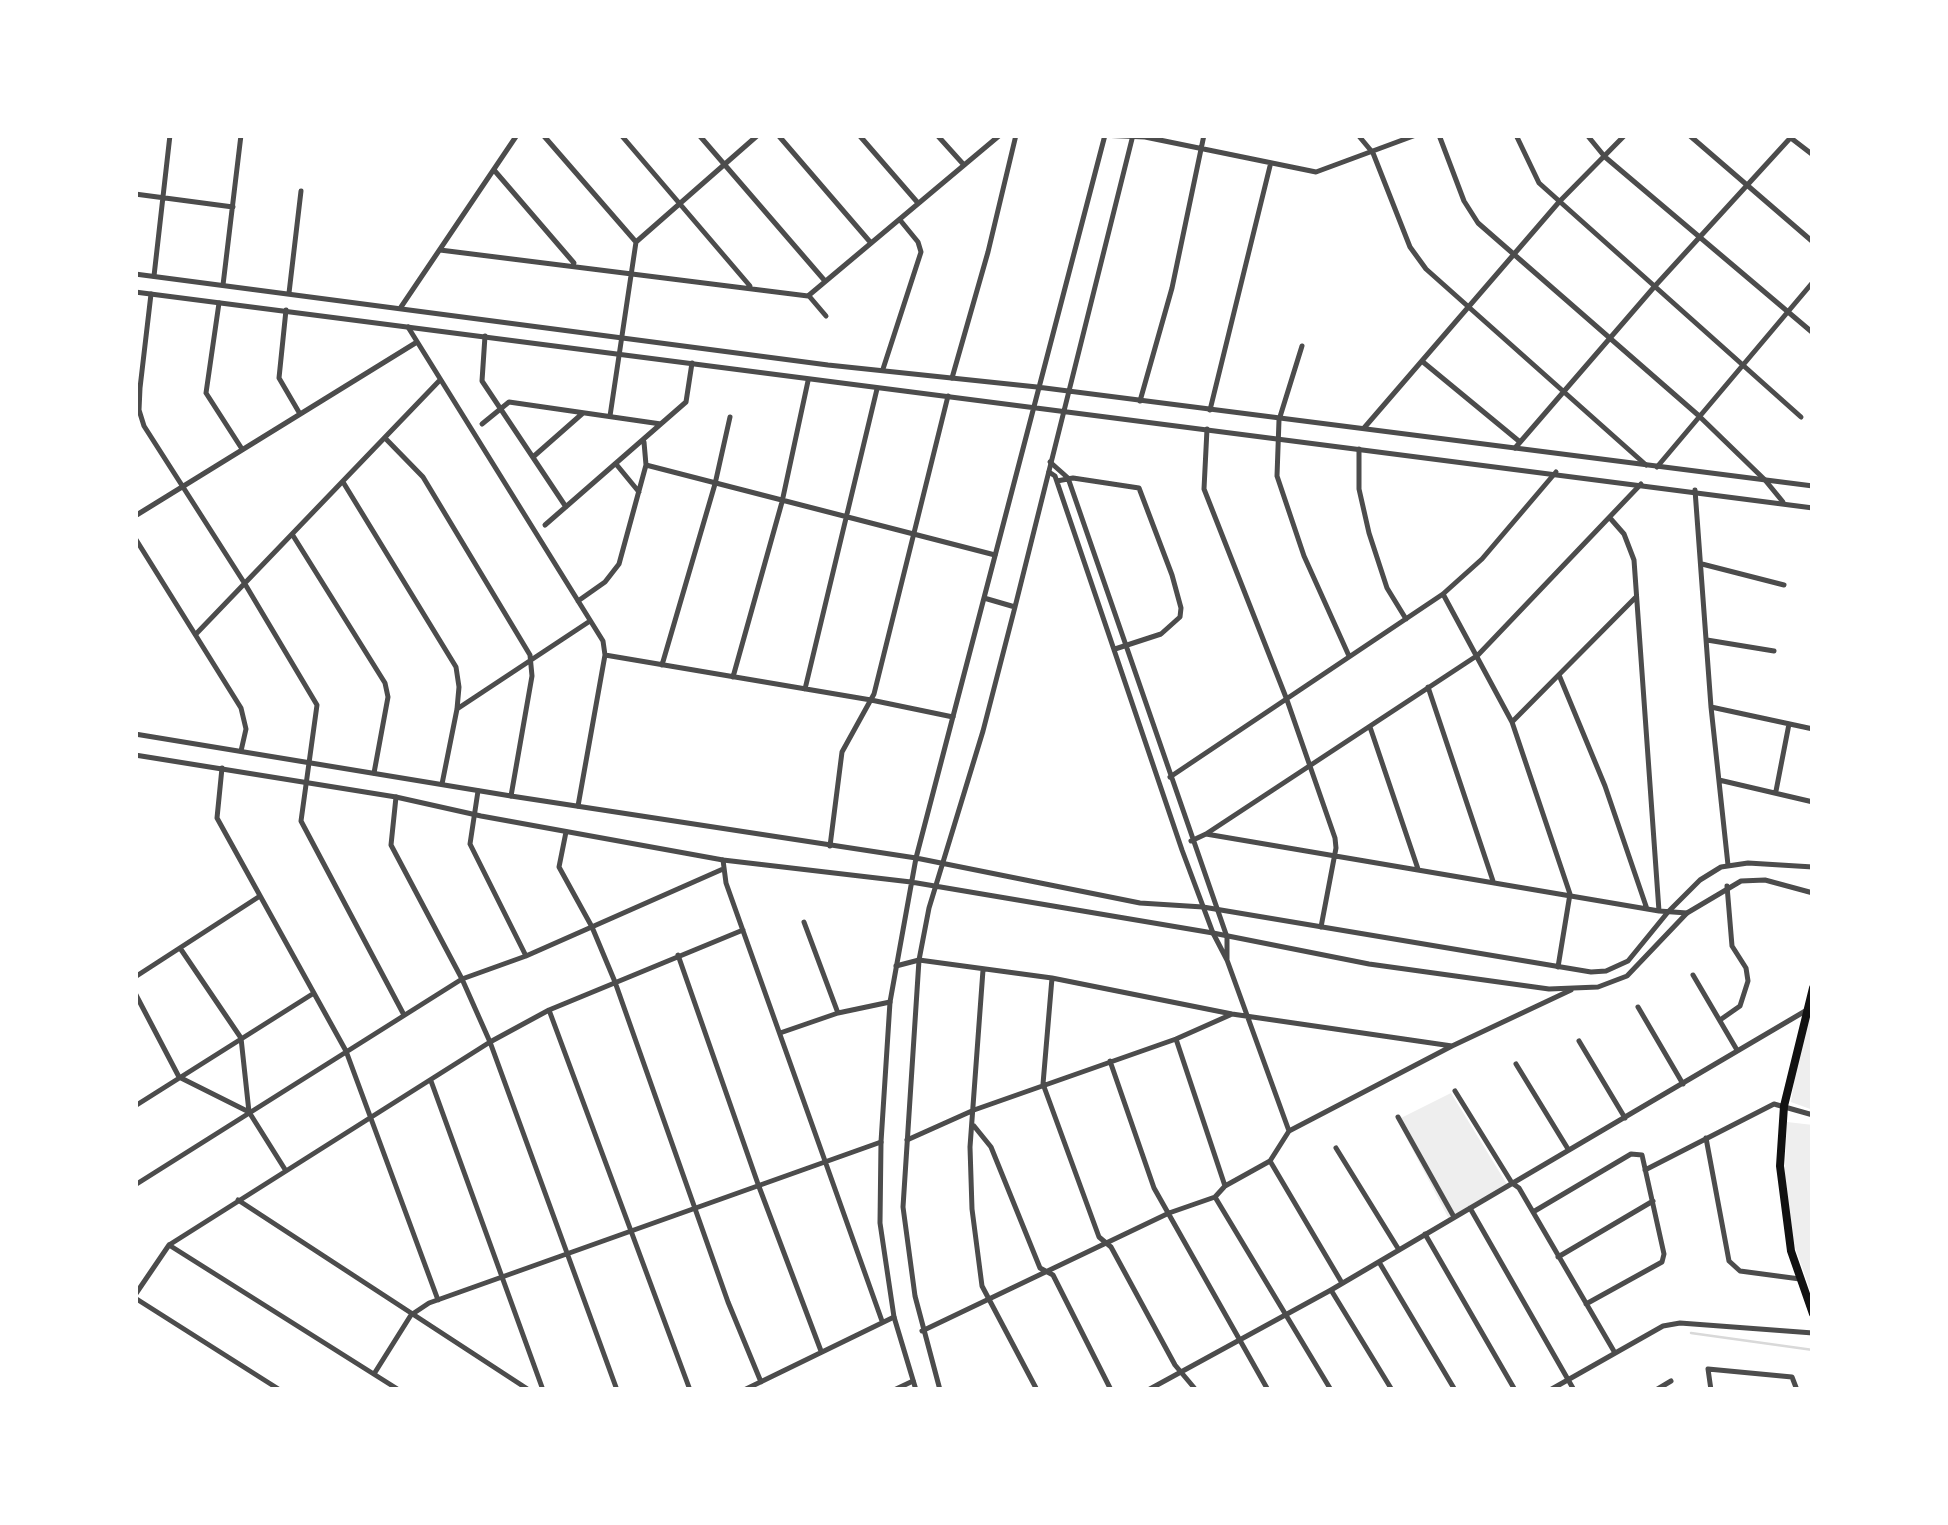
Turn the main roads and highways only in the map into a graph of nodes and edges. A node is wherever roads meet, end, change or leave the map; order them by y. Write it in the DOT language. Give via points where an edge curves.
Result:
graph roads {
  1 [pos="1813,988"];
  2 [pos="1813,1314"];
  1 -- 2 [label="main road" via="1784,1106 1782,1194"];
}
